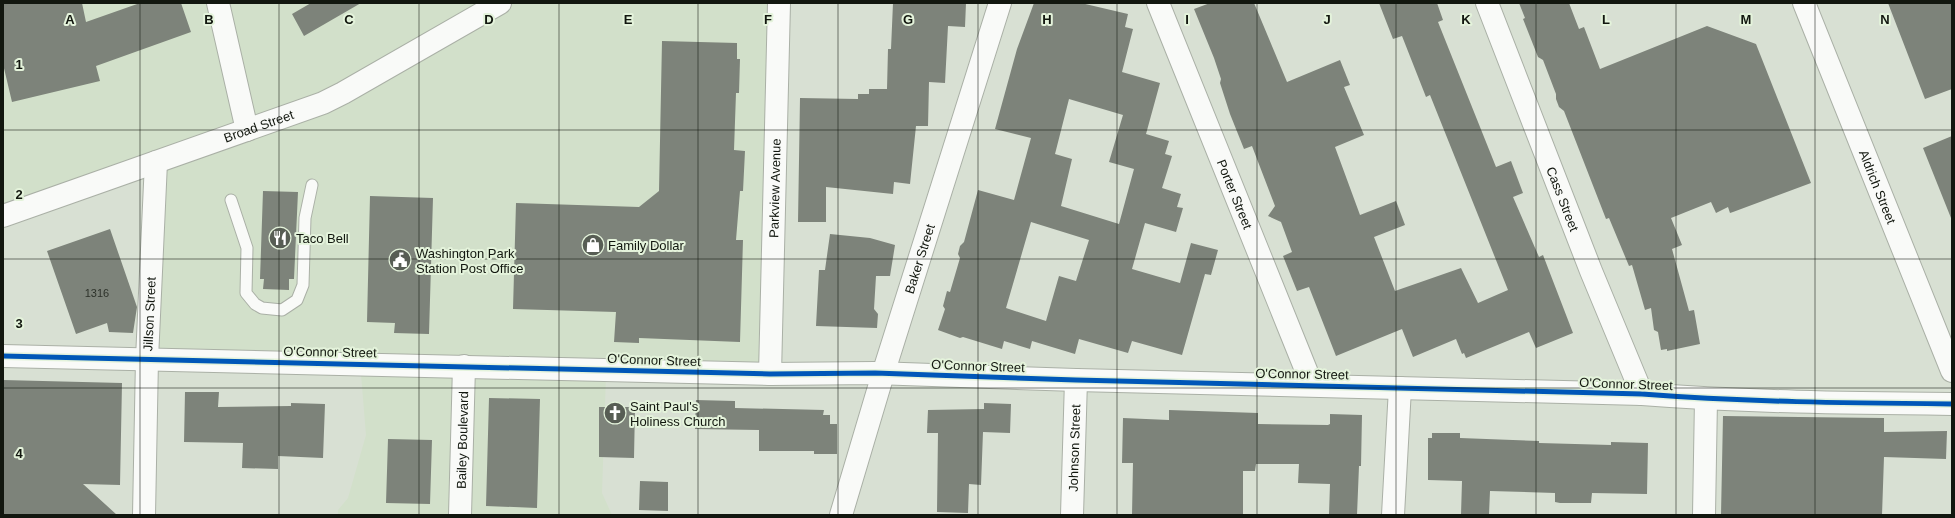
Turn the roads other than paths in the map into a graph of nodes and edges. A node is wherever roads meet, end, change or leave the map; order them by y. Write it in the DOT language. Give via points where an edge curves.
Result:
graph roads {
  1 [pos="218,3"];
  2 [pos="500,3"];
  3 [pos="779,3"];
  4 [pos="1000,3"];
  5 [pos="1158,3"];
  6 [pos="1487,3"];
  7 [pos="1804,3"];
  8 [pos="247,130"];
  9 [pos="156,162"];
  10 [pos="312,185"];
  11 [pos="231,200"];
  12 [pos="4,212"];
  13 [pos="3,356"];
  14 [pos="147,359"];
  15 [pos="464,366"];
  16 [pos="1952,371"];
  17 [pos="770,374"];
  18 [pos="883,374"];
  19 [pos="1076,380"];
  20 [pos="1312,385"];
  21 [pos="1400,388"];
  22 [pos="1642,394"];
  23 [pos="1706,399"];
  24 [pos="1952,404"];
  25 [pos="144,515"];
  26 [pos="460,515"];
  27 [pos="841,515"];
  28 [pos="1072,515"];
  29 [pos="1393,515"];
  30 [pos="1704,515"];
  1 -- 8 [label="street"];
  2 -- 8 [label="street, Broad Street" via="343,93 323,103"];
  3 -- 17 [label="street, Parkview Avenue"];
  4 -- 18 [label="street, Baker Street"];
  5 -- 20 [label="street, Porter Street"];
  6 -- 22 [label="street, Cass Street" via="1591,271"];
  7 -- 16 [label="street, Aldrich Street"];
  8 -- 9 [label="street, Broad Street"];
  9 -- 12 [label="street, Broad Street"];
  9 -- 14 [label="street, Jillson Street"];
  10 -- 11 [label="lane" via="305,218 303,285 297,300 282,310 262,308 246,293 247,248"];
  13 -- 14 [label="street, O'Connor Street"];
  14 -- 15 [label="street, O'Connor Street"];
  14 -- 25 [label="street, Jillson Street"];
  15 -- 17 [label="street, O'Connor Street"];
  15 -- 26 [label="street, Bailey Boulevard"];
  17 -- 18 [label="street, O'Connor Street"];
  18 -- 19 [label="street, O'Connor Street"];
  18 -- 27 [label="street, Baker Street"];
  19 -- 20 [label="street, O'Connor Street"];
  19 -- 28 [label="street, Johnson Street"];
  20 -- 21 [label="street, O'Connor Street"];
  21 -- 22 [label="street, O'Connor Street"];
  21 -- 29 [label="street"];
  22 -- 23 [label="street, O'Connor Street"];
  23 -- 24 [label="street, O'Connor Street"];
  23 -- 30 [label="street"];
}
